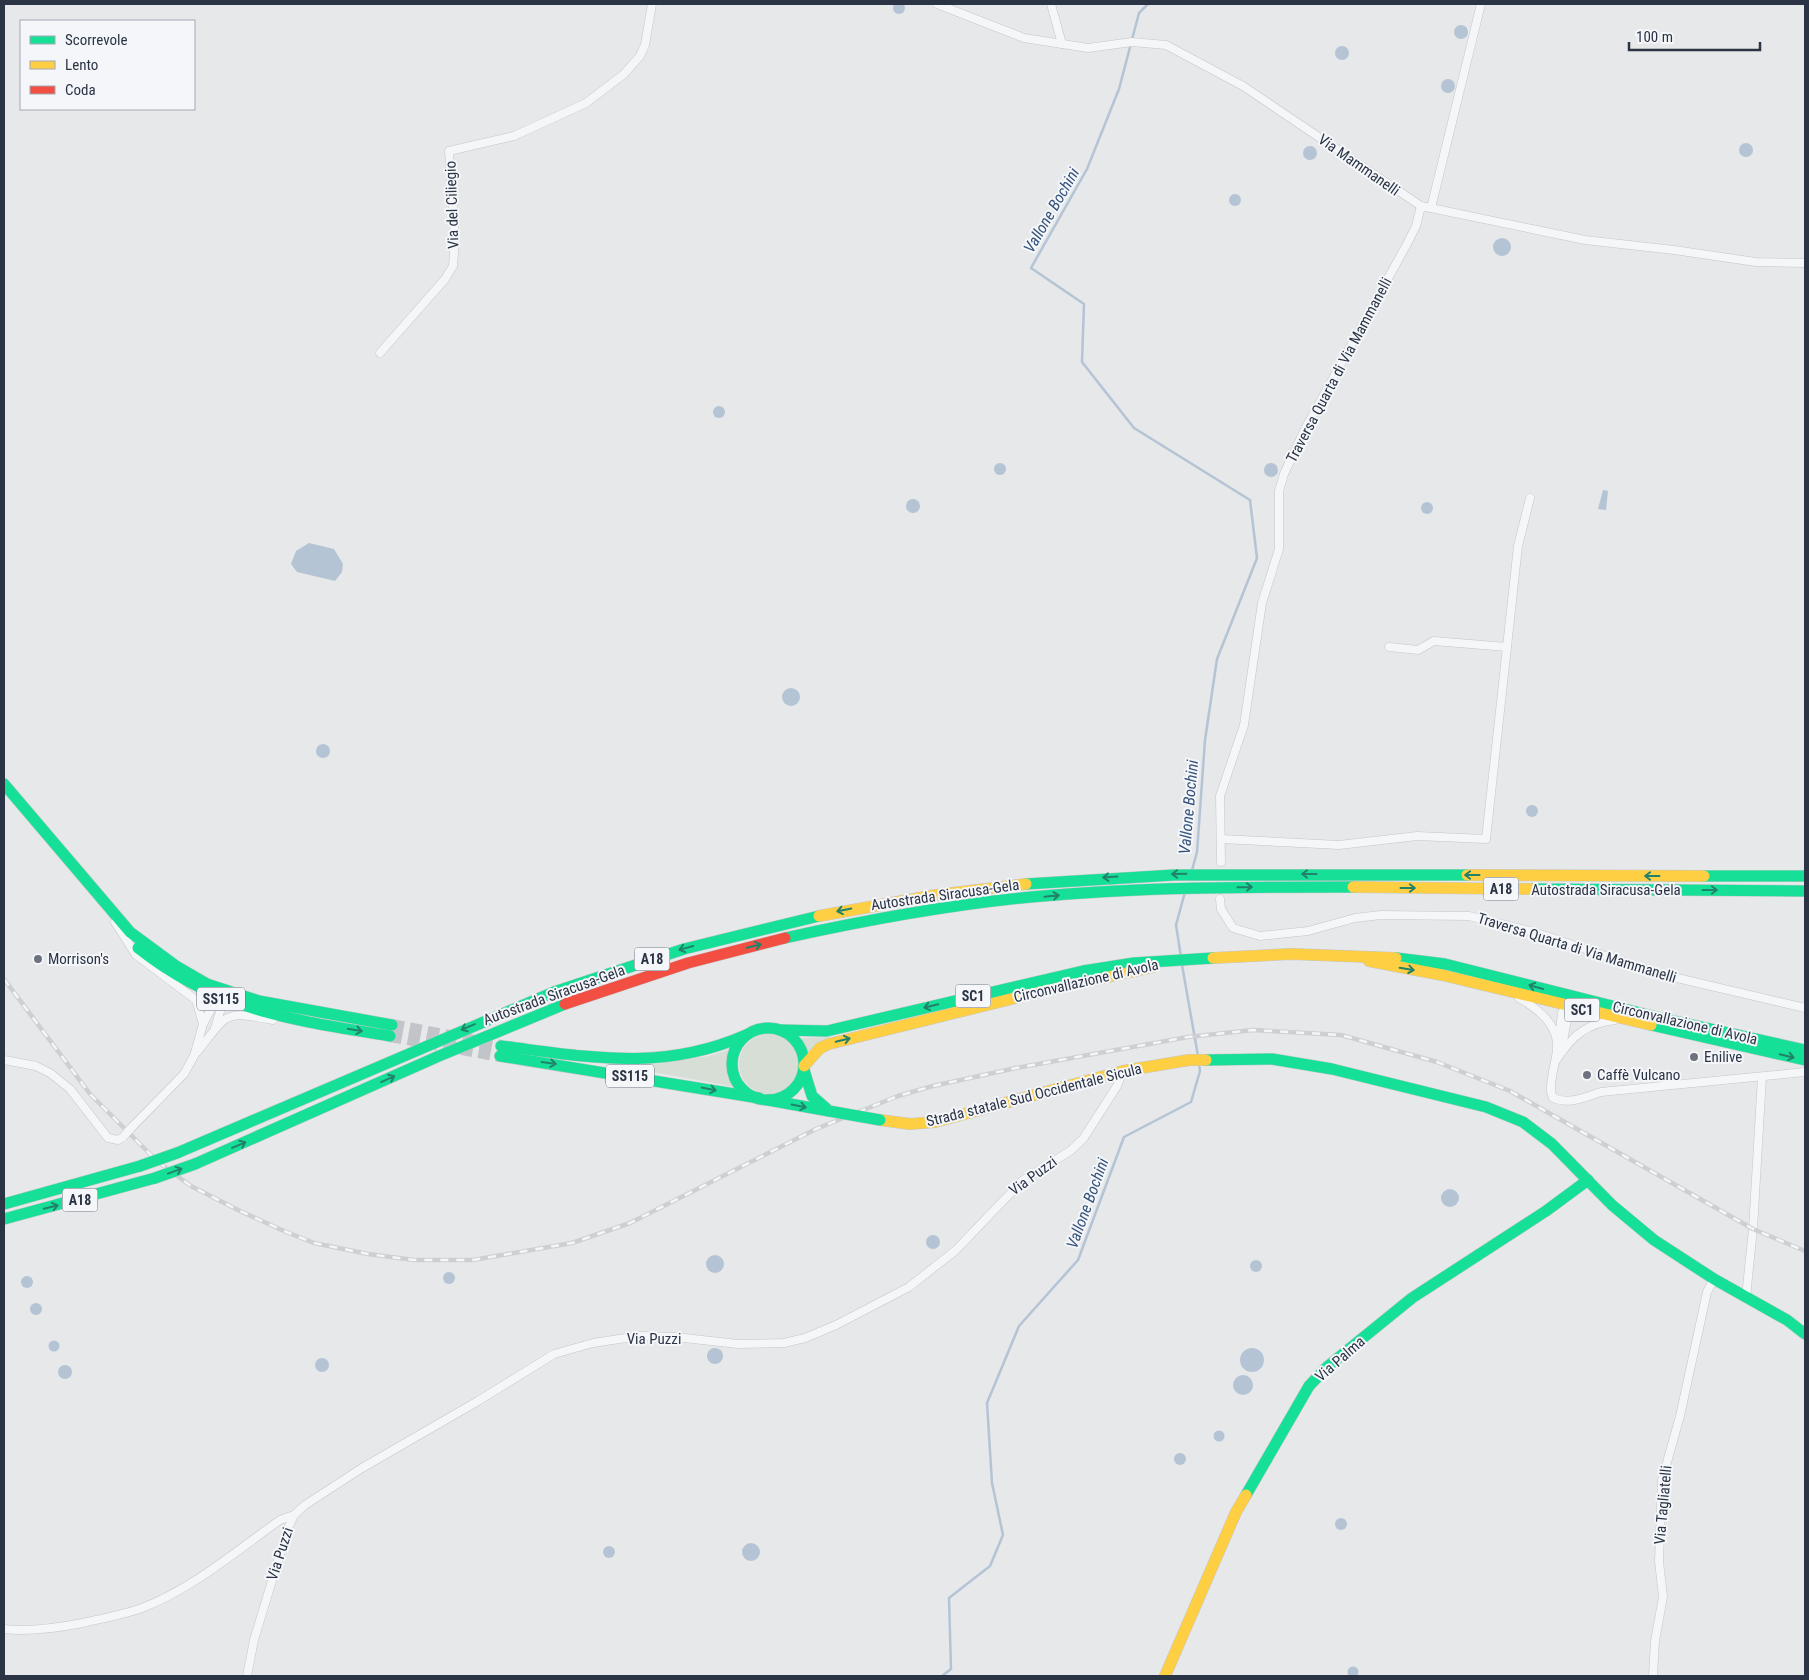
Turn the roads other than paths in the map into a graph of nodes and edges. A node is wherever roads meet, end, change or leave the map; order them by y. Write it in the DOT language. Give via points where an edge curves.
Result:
graph roads {
  1 [pos="652,4"];
  2 [pos="937,4"];
  3 [pos="1051,4"];
  4 [pos="1481,4"];
  5 [pos="1062,44"];
  6 [pos="1420,206"];
  7 [pos="1431,208"];
  8 [pos="1805,263"];
  9 [pos="380,353"];
  10 [pos="1530,498"];
  11 [pos="1389,647"];
  12 [pos="1507,647"];
  13 [pos="4,784"];
  14 [pos="1221,839"];
  15 [pos="1221,862"];
  16 [pos="1805,876"];
  17 [pos="93,889"];
  18 [pos="1805,891"];
  19 [pos="1220,899"];
  20 [pos="115,922"];
  21 [pos="1360,958"];
  22 [pos="165,960"];
  23 [pos="1168,962"];
  24 [pos="1508,992"];
  25 [pos="1560,994"];
  26 [pos="1577,998"];
  27 [pos="220,999"];
  28 [pos="1566,1006"];
  29 [pos="1805,1008"];
  30 [pos="307,1011"];
  31 [pos="1623,1020"];
  32 [pos="203,1024"];
  33 [pos="327,1025"];
  34 [pos="215,1028"];
  35 [pos="780,1030"];
  36 [pos="746,1035"];
  37 [pos="1804,1049"];
  38 [pos="1558,1054"];
  39 [pos="194,1056"];
  40 [pos="4,1060"];
  41 [pos="1805,1060"];
  42 [pos="804,1068"];
  43 [pos="1123,1071"];
  44 [pos="1805,1072"];
  45 [pos="1762,1077"];
  46 [pos="764,1099"];
  47 [pos="829,1112"];
  48 [pos="1588,1180"];
  49 [pos="4,1204"];
  50 [pos="4,1219"];
  51 [pos="1714,1279"];
  52 [pos="1746,1297"];
  53 [pos="1805,1334"];
  54 [pos="294,1514"];
  55 [pos="4,1629"];
  56 [pos="247,1676"];
  57 [pos="1165,1676"];
  58 [pos="1653,1676"];
  1 -- 9 [label="street, Via del Ciliegio" via="640,56 624,74 586,103 514,136 450,151 455,239 453,266"];
  2 -- 5 [label="street, Via Mammanelli" via="1024,38"];
  3 -- 5 [label="street"];
  4 -- 7 [label="street"];
  5 -- 6 [label="street, Via Mammanelli" via="1088,48 1132,42 1166,45 1244,86"];
  6 -- 7 [label="street, Via Mammanelli"];
  6 -- 14 [label="street, Traversa Quarta di Via Mammanelli" via="1416,226 1407,244 1305,429 1284,474 1279,492 1279,549 1262,603 1244,725 1220,796"];
  7 -- 8 [label="street, Via Mammanelli" via="1585,240 1756,262"];
  10 -- 12 [label="street" via="1518,546"];
  11 -- 12 [label="street" via="1418,650 1434,641"];
  12 -- 14 [label="street" via="1486,839 1417,836 1340,845"];
  13 -- 17 [label="main road, SS115"];
  14 -- 15 [label="street, Traversa Quarta di Via Mammanelli"];
  16 -- 49 [label="main road, Autostrada Siracusa-Gela / A18, one-way, bridge" via="1158,874 974,889 847,909 681,950 554,992 231,1132 140,1166"];
  17 -- 20 [label="main road, SS115"];
  17 -- 22 [label="main road, SS115" via="130,932"];
  50 -- 18 [label="main road, Autostrada Siracusa-Gela / A18, one-way, bridge" via="155,1178 194,1164 484,1037 588,997 685,964 840,926 977,904 1078,893 1159,889 1257,886"];
  19 -- 29 [label="street, Traversa Quarta di Via Mammanelli" via="1221,909 1233,928 1260,936 1308,931 1355,918 1381,915 1470,916 1534,932 1660,974"];
  20 -- 27 [label="main road, SS115" via="156,966"];
  20 -- 32 [label="street" via="136,955 196,1000"];
  21 -- 23 [label="main road, Circonvallazione di Avola / SC1" via="1291,954"];
  21 -- 24 [label="main road, Circonvallazione di Avola / SC1, one-way"];
  25 -- 21 [label="main road, Circonvallazione di Avola / SC1, one-way" via="1445,964 1390,957"];
  22 -- 27 [label="street" via="181,975 218,993"];
  22 -- 30 [label="main road, SS115" via="207,984"];
  23 -- 35 [label="main road, Circonvallazione di Avola / SC1, one-way" via="1134,963 1083,971 827,1030"];
  42 -- 23 [label="main road, Circonvallazione di Avola / SC1, one-way" via="820,1048 829,1044"];
  24 -- 28 [label="main road, Circonvallazione di Avola / SC1"];
  24 -- 38 [label="street" via="1544,1016 1556,1038"];
  25 -- 26 [label="main road, Circonvallazione di Avola / SC1"];
  25 -- 28 [label="street"];
  26 -- 28 [label="street"];
  26 -- 37 [label="main road, Circonvallazione di Avola / SC1"];
  27 -- 30 [label="street" via="228,998 281,1011"];
  27 -- 32 [label="street"];
  27 -- 33 [label="main road, SS115"];
  27 -- 34 [label="street" via="222,1006"];
  28 -- 31 [label="main road, Circonvallazione di Avola / SC1"];
  28 -- 38 [label="street" via="1562,1013"];
  33 -- 30 [label="main road, SS115, one-way" via="391,1030"];
  31 -- 38 [label="street" via="1588,1026"];
  31 -- 41 [label="main road, Circonvallazione di Avola / SC1, one-way"];
  32 -- 39 [label="street"];
  33 -- 34 [label="street" via="296,1025 239,1014 232,1015"];
  34 -- 39 [label="street"];
  35 -- 36 [label="main road" via="762,1028"];
  35 -- 42 [label="main road" via="795,1040"];
  36 -- 46 [label="main road" via="733,1058 734,1075 744,1090"];
  36 -- 46 [label="main road, SS115, one-way" via="731,1044 700,1052 641,1059 501,1051"];
  38 -- 45 [label="street" via="1551,1092 1553,1098 1561,1102 1601,1092"];
  39 -- 40 [label="street, bridge" via="180,1080 118,1140 108,1138 75,1095 50,1073 36,1066"];
  42 -- 46 [label="main road" via="792,1091 781,1098"];
  42 -- 47 [label="main road" via="812,1096"];
  43 -- 47 [label="main road, Strada statale Sud Occidentale Sicula, bridge" via="936,1122 910,1124"];
  43 -- 48 [label="main road, Strada statale Sud Occidentale Sicula" via="1214,1059 1272,1059 1332,1069 1486,1107 1516,1118 1552,1144"];
  43 -- 54 [label="street, Via Puzzi" via="1083,1140 1022,1180 956,1250 909,1287 836,1325 784,1343 738,1344 640,1336 554,1354 362,1468"];
  44 -- 45 [label="street"];
  45 -- 52 [label="street"];
  46 -- 47 [label="main road, Strada statale Sud Occidentale Sicula, one-way"];
  48 -- 51 [label="main road" via="1654,1240"];
  48 -- 57 [label="main road, Via Palma" via="1412,1298 1327,1367 1309,1386 1236,1512"];
  51 -- 52 [label="main road"];
  51 -- 58 [label="street, Via Tagliatelli" via="1708,1292 1662,1480 1659,1561 1663,1597"];
  52 -- 53 [label="main road"];
  54 -- 55 [label="street" via="280,1520 191,1582 141,1608 40,1630"];
  54 -- 56 [label="street, Via Puzzi" via="265,1601"];
}
